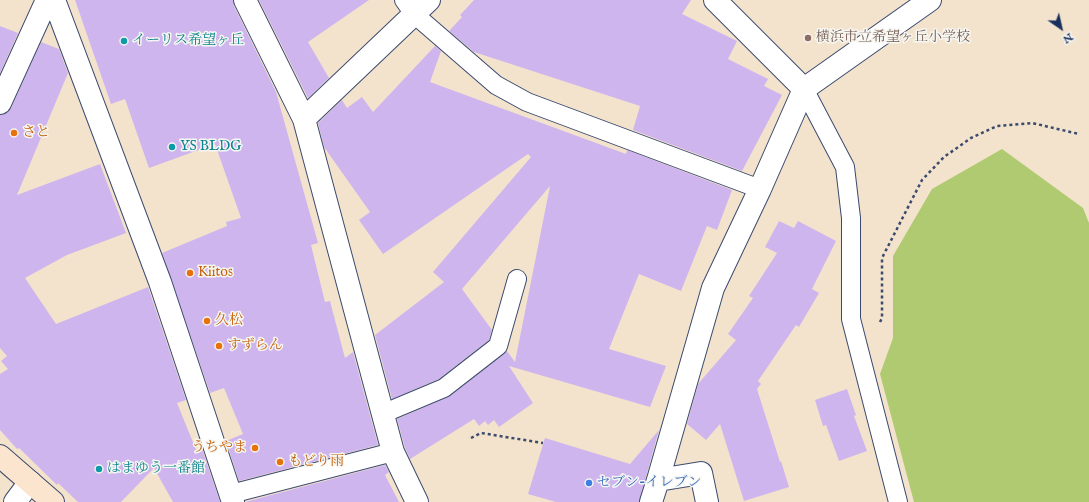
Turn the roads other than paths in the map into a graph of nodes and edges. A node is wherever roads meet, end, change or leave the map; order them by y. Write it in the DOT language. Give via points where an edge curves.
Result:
graph roads {
  1 [pos="47,0"];
  2 [pos="54,0"];
  3 [pos="245,0"];
  4 [pos="715,0"];
  5 [pos="930,0"];
  6 [pos="416,5"];
  7 [pos="804,89"];
  8 [pos="0,103"];
  9 [pos="304,119"];
  10 [pos="760,189"];
  11 [pos="517,279"];
  12 [pos="382,414"];
  13 [pos="393,452"];
  14 [pos="0,456"];
  15 [pos="658,480"];
  16 [pos="30,482"];
  17 [pos="232,498"];
  18 [pos="15,502"];
  19 [pos="53,502"];
  20 [pos="417,502"];
  21 [pos="651,502"];
  22 [pos="708,502"];
  23 [pos="898,502"];
  1 -- 8 [label="street"];
  2 -- 17 [label="street" via="160,282"];
  3 -- 9 [label="street"];
  4 -- 7 [label="street"];
  5 -- 7 [label="street"];
  6 -- 9 [label="street"];
  6 -- 10 [label="lane" via="496,85 527,102"];
  7 -- 10 [label="street"];
  7 -- 23 [label="lane" via="845,167 851,218 851,319"];
  9 -- 12 [label="street"];
  10 -- 15 [label="street" via="713,288"];
  11 -- 12 [label="lane" via="498,346 444,388"];
  12 -- 13 [label="street"];
  13 -- 17 [label="lane"];
  13 -- 20 [label="street"];
  14 -- 16 [label="street"];
  15 -- 21 [label="street"];
  15 -- 22 [label="street" via="701,473"];
  16 -- 18 [label="street"];
  16 -- 19 [label="street"];
}
